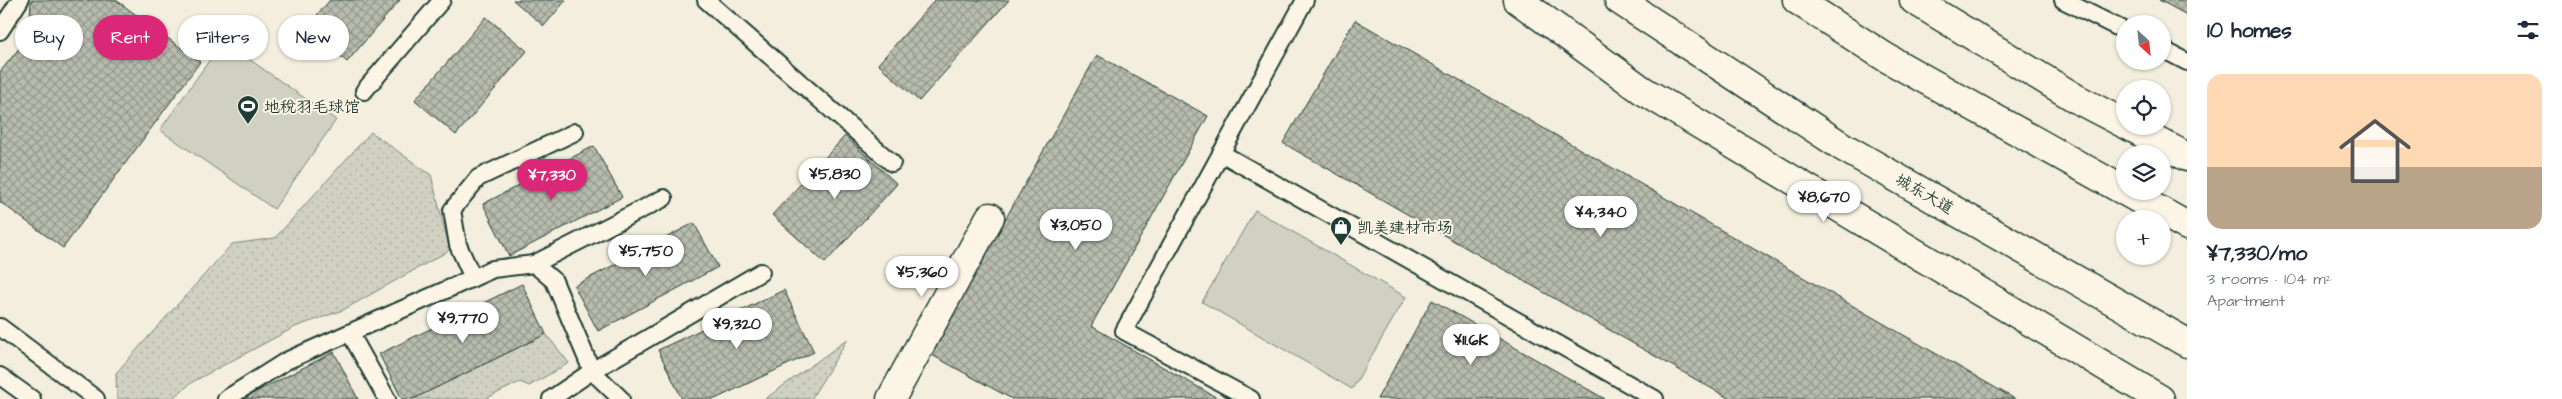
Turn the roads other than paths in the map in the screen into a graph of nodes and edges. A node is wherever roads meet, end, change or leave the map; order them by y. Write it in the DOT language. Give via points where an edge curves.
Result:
graph roads {
  1 [pos="20,0"];
  2 [pos="442,0"];
  3 [pos="706,0"];
  4 [pos="1306,0"];
  5 [pos="1518,0"];
  6 [pos="1619,0"];
  7 [pos="1797,0"];
  8 [pos="1919,1"];
  9 [pos="2074,2"];
  10 [pos="2116,26"];
  11 [pos="0,31"];
  12 [pos="2171,54"];
  13 [pos="2187,62"];
  14 [pos="364,91"];
  15 [pos="2116,119"];
  16 [pos="575,132"];
  17 [pos="2146,135"];
  18 [pos="1221,153"];
  19 [pos="2187,157"];
  20 [pos="892,163"];
  21 [pos="664,198"];
  22 [pos="990,218"];
  23 [pos="2187,226"];
  24 [pos="534,264"];
  25 [pos="761,272"];
  26 [pos="473,278"];
  27 [pos="0,327"];
  28 [pos="350,332"];
  29 [pos="2187,343"];
  30 [pos="592,371"];
  31 [pos="0,376"];
  32 [pos="32,399"];
  33 [pos="96,399"];
  34 [pos="226,399"];
  35 [pos="387,399"];
  36 [pos="551,399"];
  37 [pos="621,399"];
  38 [pos="891,399"];
  39 [pos="1251,399"];
  40 [pos="1655,399"];
  41 [pos="2160,399"];
  1 -- 11 [label="lane"];
  2 -- 14 [label="lane"];
  3 -- 20 [label="lane"];
  4 -- 18 [label="lane"];
  5 -- 41 [label="street" via="1642,90"];
  6 -- 29 [label="street, 城东大道" via="1843,147"];
  7 -- 23 [label="street" via="1885,57"];
  8 -- 15 [label="street"];
  9 -- 10 [label="lane"];
  12 -- 13 [label="lane"];
  16 -- 26 [label="lane" via="478,178 452,210 458,245"];
  17 -- 19 [label="street"];
  18 -- 39 [label="lane" via="1124,332"];
  18 -- 40 [label="lane"];
  21 -- 24 [label="lane"];
  22 -- 38 [label="street"];
  24 -- 26 [label="lane" via="493,269"];
  24 -- 30 [label="lane" via="554,281"];
  25 -- 30 [label="lane"];
  26 -- 28 [label="lane"];
  27 -- 33 [label="lane"];
  28 -- 34 [label="lane" via="286,361"];
  28 -- 35 [label="lane"];
  30 -- 36 [label="lane"];
  30 -- 37 [label="lane"];
  31 -- 32 [label="lane"];
}
